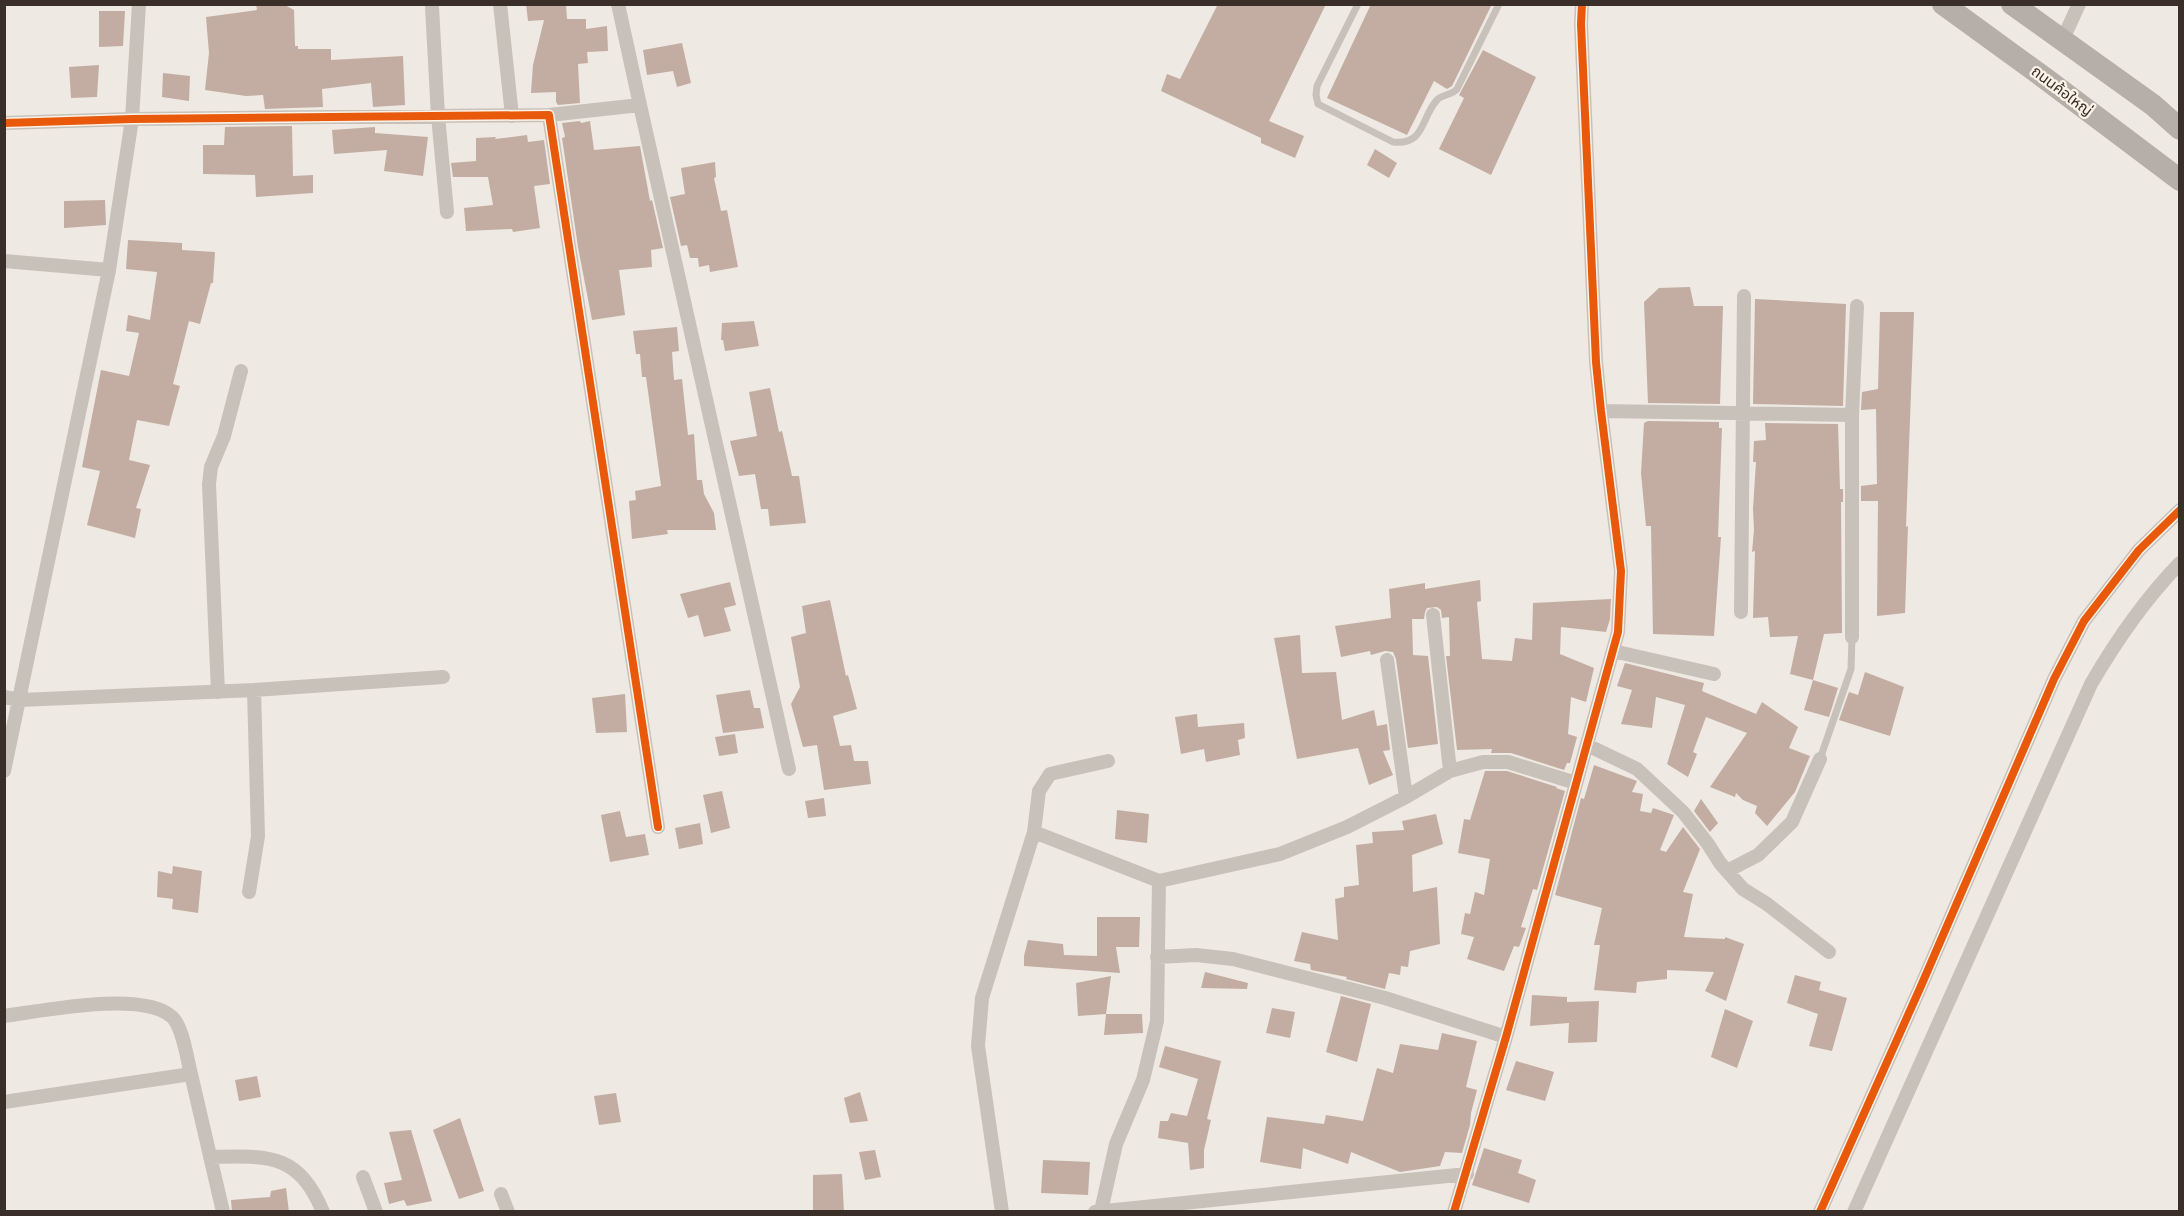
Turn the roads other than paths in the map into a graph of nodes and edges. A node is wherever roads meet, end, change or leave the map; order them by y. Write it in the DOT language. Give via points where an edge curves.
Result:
graph roads {
  1 [pos="139,4"];
  2 [pos="500,4"];
  3 [pos="618,4"];
  4 [pos="1358,4"];
  5 [pos="1499,4"];
  6 [pos="1582,4"];
  7 [pos="1943,4"];
  8 [pos="2012,4"];
  9 [pos="2079,4"];
  10 [pos="432,6"];
  11 [pos="2063,39"];
  12 [pos="640,105"];
  13 [pos="549,115"];
  14 [pos="438,116"];
  15 [pos="512,116"];
  16 [pos="132,119"];
  17 [pos="4,123"];
  18 [pos="2180,129"];
  19 [pos="2180,180"];
  20 [pos="447,212"];
  21 [pos="4,261"];
  22 [pos="109,270"];
  23 [pos="1744,296"];
  24 [pos="1857,306"];
  25 [pos="241,371"];
  26 [pos="1601,411"];
  27 [pos="1743,413"];
  28 [pos="1852,415"];
  29 [pos="2180,510"];
  30 [pos="2180,563"];
  31 [pos="1741,612"];
  32 [pos="1433,615"];
  33 [pos="1852,637"];
  34 [pos="1613,651"];
  35 [pos="1387,660"];
  36 [pos="1714,674"];
  37 [pos="443,677"];
  38 [pos="254,690"];
  39 [pos="218,692"];
  40 [pos="4,697"];
  41 [pos="20,700"];
  42 [pos="1587,745"];
  43 [pos="1820,759"];
  44 [pos="1108,761"];
  45 [pos="789,770"];
  46 [pos="4,771"];
  47 [pos="1450,771"];
  48 [pos="1576,783"];
  49 [pos="1406,797"];
  50 [pos="658,827"];
  51 [pos="1034,832"];
  52 [pos="1727,871"];
  53 [pos="1159,881"];
  54 [pos="249,892"];
  55 [pos="1829,952"];
  56 [pos="1157,957"];
  57 [pos="4,1016"];
  58 [pos="1506,1037"];
  59 [pos="191,1074"];
  60 [pos="4,1102"];
  61 [pos="210,1157"];
  62 [pos="1467,1174"];
  63 [pos="363,1177"];
  64 [pos="501,1194"];
  65 [pos="1098,1211"];
  66 [pos="223,1212"];
  67 [pos="322,1212"];
  68 [pos="376,1212"];
  69 [pos="508,1212"];
  70 [pos="1002,1212"];
  71 [pos="1454,1212"];
  72 [pos="1820,1212"];
  73 [pos="1854,1212"];
  1 -- 16 [label="street"];
  2 -- 15 [label="street"];
  3 -- 12 [label="street"];
  4 -- 5 [label="lane" via="1317,86 1318,104 1402,143 1417,135 1437,100 1457,89"];
  6 -- 26 [label="street"];
  7 -- 19 [label="main road, ถนนค้อใหญ่"];
  8 -- 11 [label="main road"];
  9 -- 11 [label="street"];
  10 -- 14 [label="street"];
  11 -- 18 [label="main road"];
  12 -- 13 [label="street"];
  12 -- 45 [label="street"];
  13 -- 15 [label="street"];
  13 -- 50 [label="street"];
  14 -- 15 [label="street"];
  14 -- 16 [label="street"];
  14 -- 20 [label="street"];
  16 -- 17 [label="street"];
  16 -- 22 [label="street"];
  21 -- 22 [label="street"];
  22 -- 41 [label="street"];
  23 -- 27 [label="street"];
  24 -- 28 [label="street"];
  25 -- 39 [label="street" via="208,484"];
  26 -- 27 [label="street"];
  26 -- 34 [label="street" via="1621,571 1618,632"];
  27 -- 28 [label="street"];
  27 -- 31 [label="street"];
  28 -- 33 [label="street"];
  29 -- 72 [label="street" via="2139,550 2084,621 2054,679"];
  30 -- 73 [label="street" via="2110,650 2091,684"];
  32 -- 47 [label="street"];
  33 -- 43 [label="lane" via="1851,669"];
  34 -- 36 [label="street"];
  34 -- 42 [label="street"];
  35 -- 49 [label="street"];
  37 -- 38 [label="street"];
  38 -- 39 [label="street"];
  38 -- 54 [label="street" via="258,836"];
  39 -- 41 [label="street"];
  40 -- 41 [label="street"];
  41 -- 46 [label="street"];
  42 -- 48 [label="street"];
  42 -- 52 [label="street" via="1636,769 1683,812"];
  43 -- 52 [label="street" via="1792,822 1758,855"];
  44 -- 51 [label="street" via="1050,774 1039,791"];
  47 -- 48 [label="street" via="1483,762 1508,762"];
  47 -- 49 [label="street"];
  48 -- 58 [label="street"];
  49 -- 53 [label="street" via="1347,828 1280,854"];
  51 -- 53 [label="street"];
  51 -- 70 [label="street" via="982,998 978,1046"];
  52 -- 55 [label="street" via="1743,889"];
  53 -- 56 [label="street"];
  56 -- 58 [label="street" via="1196,955 1233,959 1385,998"];
  56 -- 65 [label="street" via="1156,1021 1143,1080 1116,1144"];
  57 -- 59 [label="street" via="118,1004 157,1009 178,1025"];
  58 -- 62 [label="street"];
  59 -- 60 [label="street"];
  59 -- 61 [label="street"];
  61 -- 66 [label="street"];
  61 -- 67 [label="street" via="276,1159 302,1175"];
  62 -- 65 [label="street"];
  62 -- 71 [label="street"];
  63 -- 68 [label="street"];
  64 -- 69 [label="street"];
}
